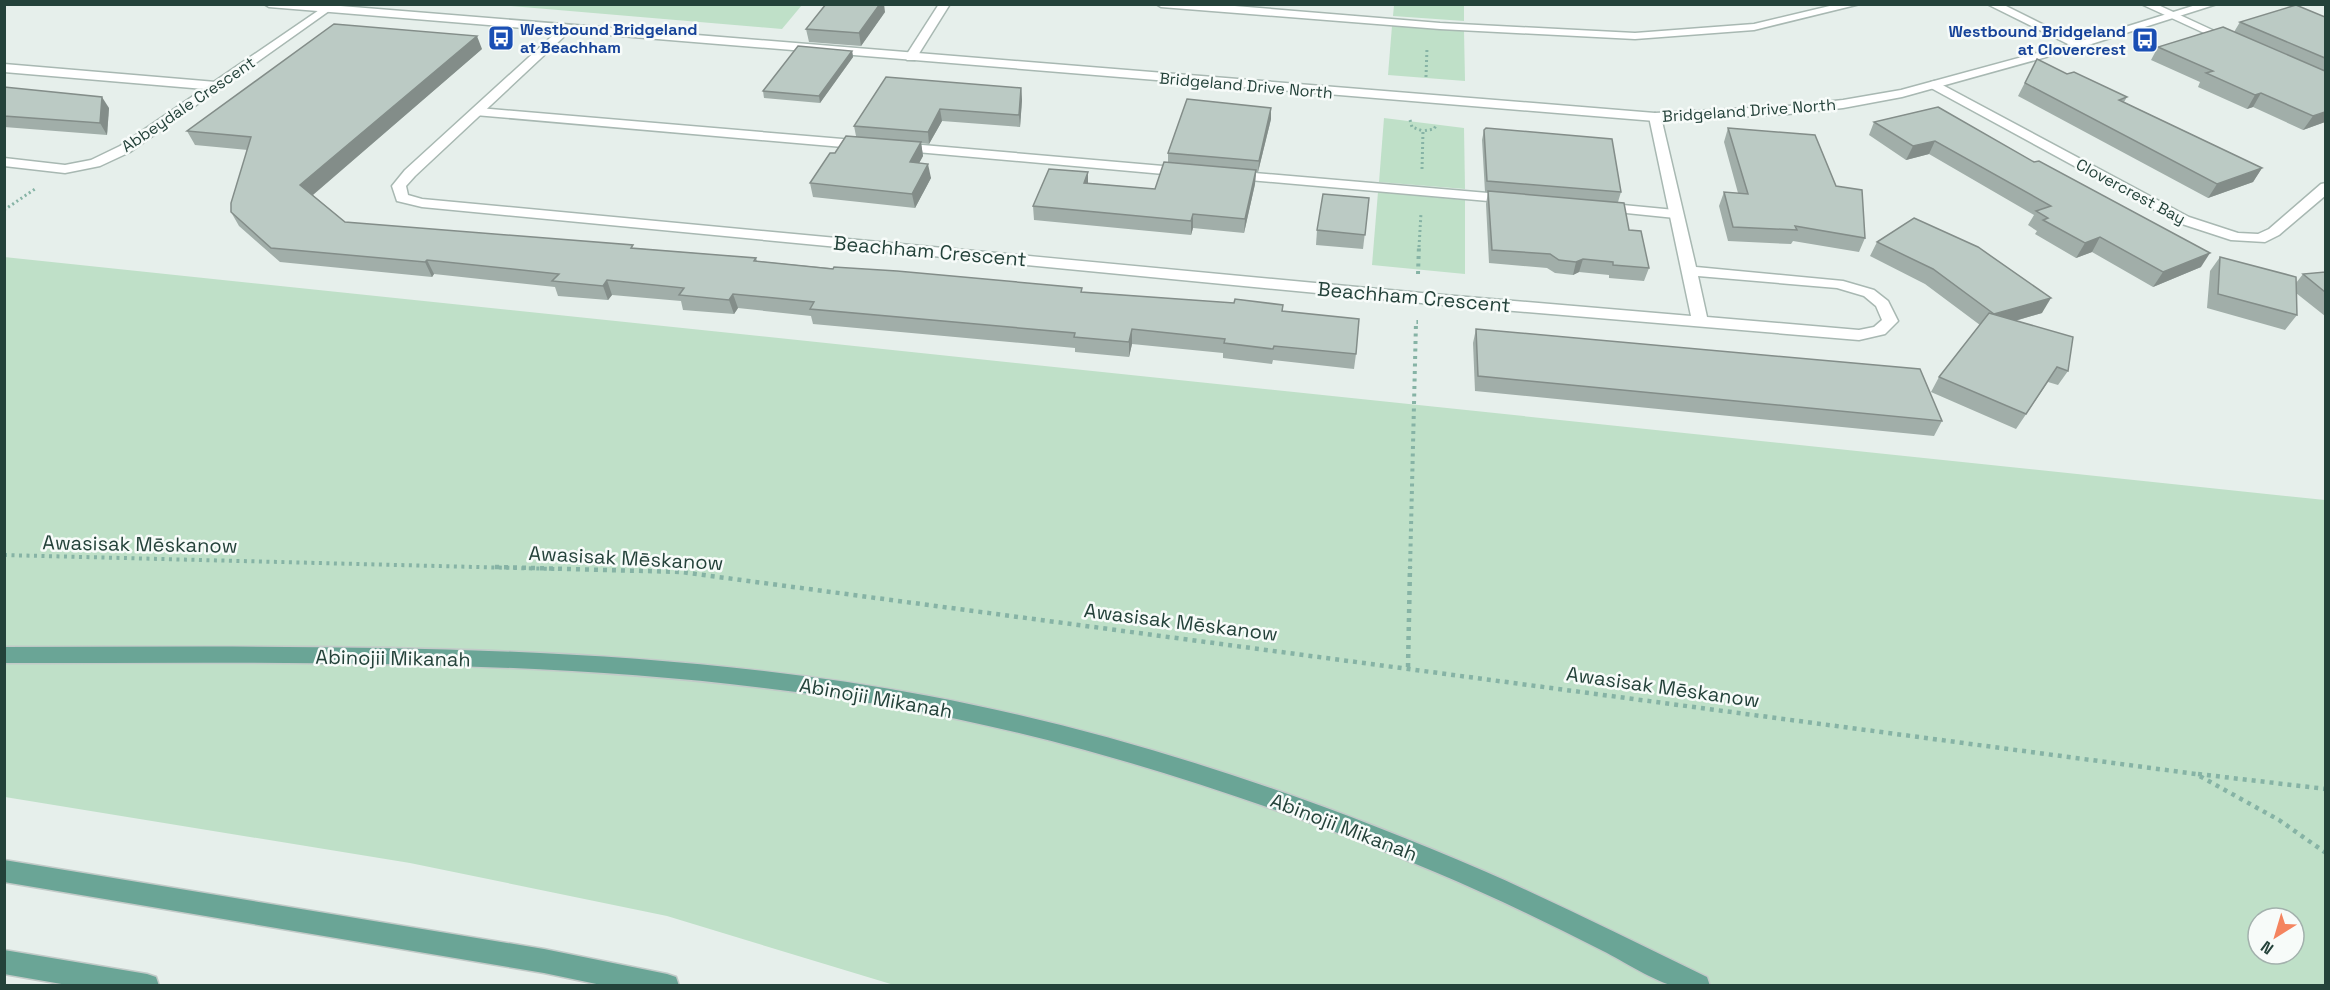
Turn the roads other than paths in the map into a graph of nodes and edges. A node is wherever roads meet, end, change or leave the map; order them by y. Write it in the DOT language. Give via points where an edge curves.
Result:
graph roads {
  1 [pos="269,4"];
  2 [pos="945,4"];
  3 [pos="1161,4"];
  4 [pos="1855,4"];
  5 [pos="1992,4"];
  6 [pos="2146,4"];
  7 [pos="2212,4"];
  8 [pos="325,9"];
  9 [pos="2173,16"];
  10 [pos="566,29"];
  11 [pos="2078,45"];
  12 [pos="2238,45"];
  13 [pos="911,57"];
  14 [pos="4,68"];
  15 [pos="216,86"];
  16 [pos="1935,86"];
  17 [pos="479,112"];
  18 [pos="1655,117"];
  19 [pos="4,162"];
  20 [pos="2325,187"];
  21 [pos="1528,201"];
  22 [pos="1587,206"];
  23 [pos="1675,214"];
  24 [pos="1688,271"];
  25 [pos="1700,321"];
  26 [pos="4,655"];
  27 [pos="4,871"];
  28 [pos="4,962"];
  29 [pos="147,986"];
  30 [pos="667,986"];
  31 [pos="1698,986"];
  1 -- 8 [label="street, Bridgeland Drive North"];
  2 -- 13 [label="street"];
  3 -- 4 [label="street" via="1440,26 1635,36 1754,27"];
  5 -- 11 [label="street"];
  6 -- 9 [label="street"];
  7 -- 9 [label="street, Bridgeland Drive North"];
  8 -- 10 [label="street, Bridgeland Drive North"];
  8 -- 15 [label="street, Abbeydale Crescent"];
  9 -- 11 [label="street, Bridgeland Drive North"];
  9 -- 12 [label="street"];
  10 -- 13 [label="street, Bridgeland Drive North"];
  10 -- 17 [label="street, Beachham Crescent"];
  11 -- 16 [label="street, Bridgeland Drive North"];
  13 -- 18 [label="street, Bridgeland Drive North"];
  14 -- 15 [label="street"];
  15 -- 19 [label="street, Abbeydale Crescent" via="125,149 95,163 65,168"];
  16 -- 18 [label="street, Bridgeland Drive North" via="1844,104"];
  16 -- 20 [label="street, Clovercrest Bay" via="2184,220 2236,237 2260,239 2274,232"];
  17 -- 21 [label="street"];
  17 -- 25 [label="street, Beachham Crescent" via="410,173 399,186 402,198 1432,299"];
  18 -- 23 [label="street"];
  22 -- 23 [label="street"];
  23 -- 24 [label="street"];
  24 -- 25 [label="street"];
  24 -- 25 [label="street, Beachham Crescent" via="1838,284 1869,293 1883,304 1890,321 1879,331 1859,335"];
  26 -- 31 [label="main road, Abinojii Mikanah" via="459,658 636,666 847,691 973,715 1193,772 1315,814 1446,866"];
  27 -- 30 [label="main road" via="544,961"];
  28 -- 29 [label="main road"];
}
